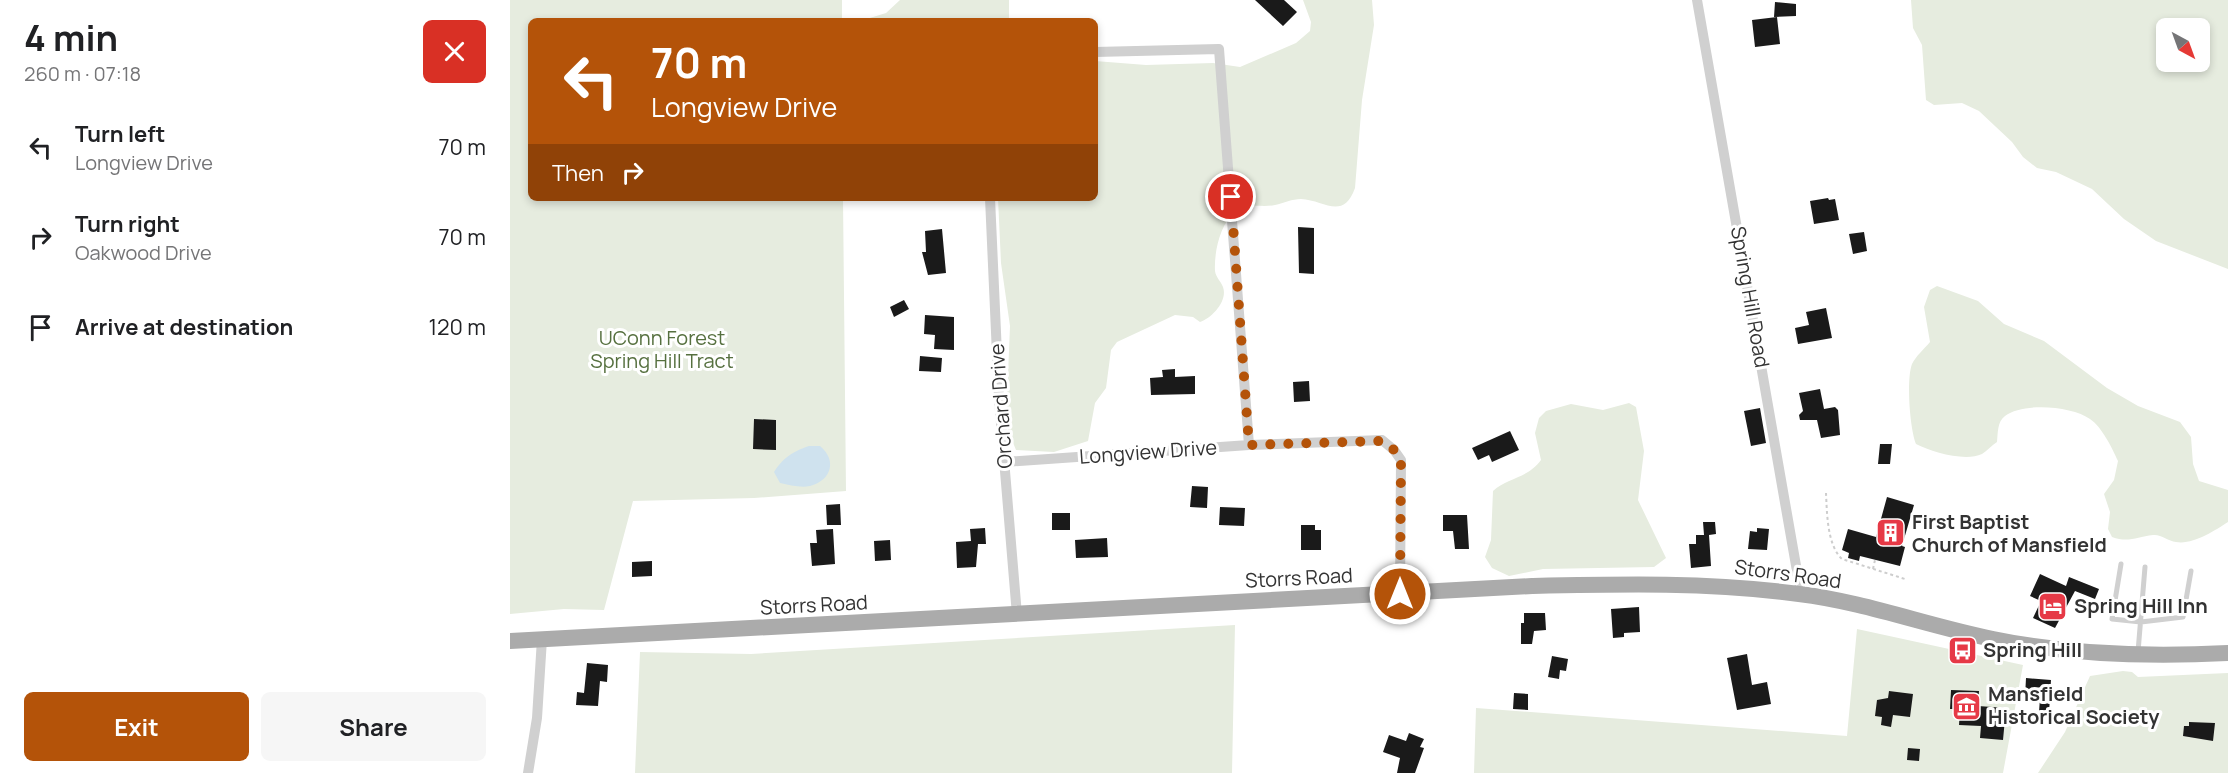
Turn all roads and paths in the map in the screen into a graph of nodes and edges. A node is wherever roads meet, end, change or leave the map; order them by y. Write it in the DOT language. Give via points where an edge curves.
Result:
graph roads {
  1 [pos="1697,0"];
  2 [pos="1098,52"];
  3 [pos="990,201"];
  4 [pos="1249,445"];
  5 [pos="1004,462"];
  6 [pos="1826,493"];
  7 [pos="1875,560"];
  8 [pos="2121,564"];
  9 [pos="2145,567"];
  10 [pos="1873,569"];
  11 [pos="2191,572"];
  12 [pos="1905,579"];
  13 [pos="1400,594"];
  14 [pos="1800,594"];
  15 [pos="1017,615"];
  16 [pos="2141,622"];
  17 [pos="542,639"];
  18 [pos="510,641"];
  19 [pos="2228,653"];
  20 [pos="2138,654"];
  21 [pos="528,773"];
  1 -- 14 [label="street, Spring Hill Road"];
  2 -- 4 [label="street" via="1219,49"];
  3 -- 5 [label="street, Orchard Drive"];
  4 -- 5 [label="street, Longview Drive"];
  4 -- 13 [label="street, Longview Drive" via="1382,441 1394,450 1401,460"];
  5 -- 15 [label="street, Orchard Drive"];
  6 -- 10 [label="path" via="1827,517 1837,555"];
  7 -- 10 [label="path"];
  8 -- 16 [label="lane" via="2112,620"];
  9 -- 16 [label="lane"];
  10 -- 12 [label="path"];
  11 -- 16 [label="lane" via="2183,617"];
  13 -- 14 [label="main road, Storrs Road" via="1641,583"];
  13 -- 15 [label="main road, Storrs Road"];
  14 -- 20 [label="main road, Storrs Road" via="2052,650"];
  15 -- 17 [label="main road, Storrs Road"];
  16 -- 20 [label="lane"];
  17 -- 18 [label="main road, Storrs Road"];
  17 -- 21 [label="street" via="537,718"];
  19 -- 20 [label="main road, Storrs Road"];
}
